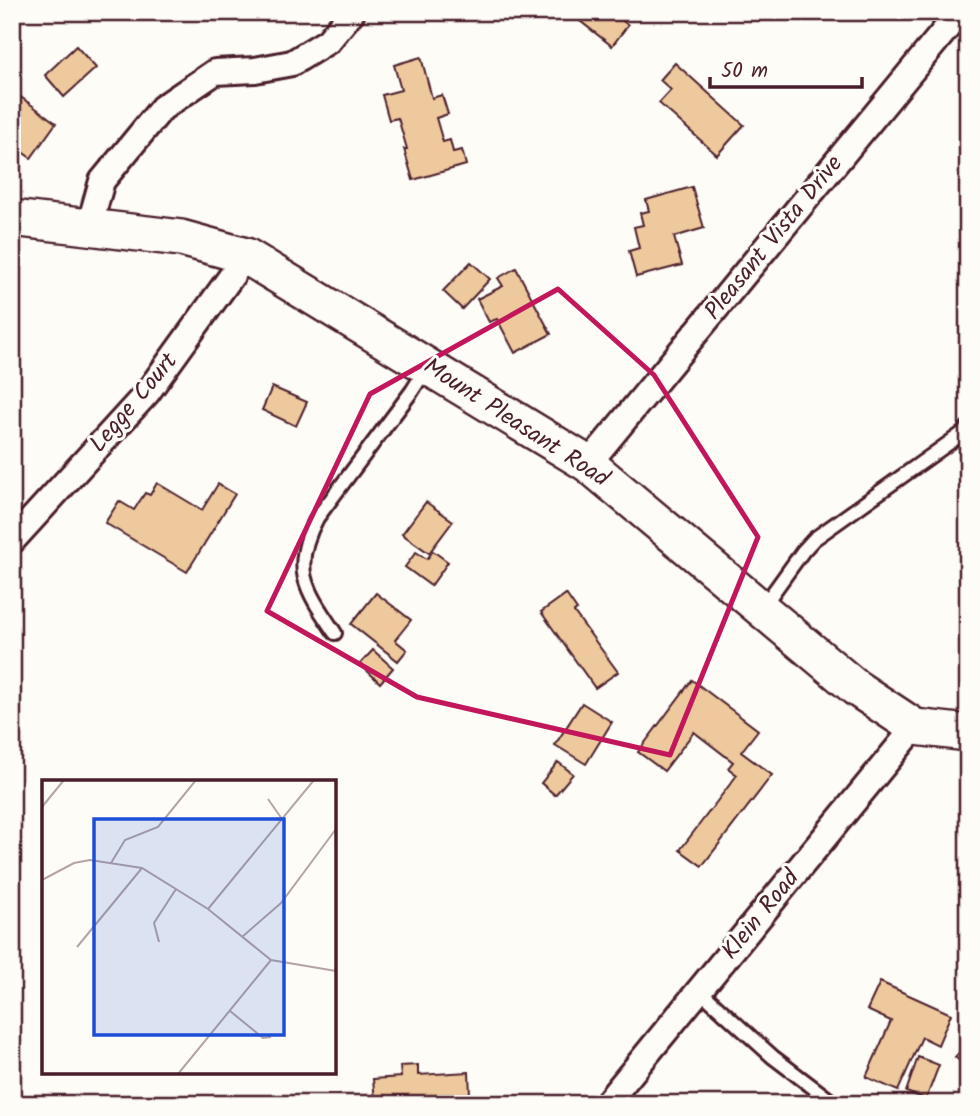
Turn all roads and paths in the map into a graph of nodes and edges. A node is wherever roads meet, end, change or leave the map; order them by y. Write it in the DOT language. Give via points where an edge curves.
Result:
graph roads {
  1 [pos="352,12"];
  2 [pos="960,12"];
  3 [pos="12,218"];
  4 [pos="89,227"];
  5 [pos="246,256"];
  6 [pos="424,364"];
  7 [pos="968,427"];
  8 [pos="588,464"];
  9 [pos="12,541"];
  10 [pos="761,608"];
  11 [pos="335,634"];
  12 [pos="915,727"];
  13 [pos="968,733"];
  14 [pos="699,990"];
  15 [pos="606,1104"];
  16 [pos="835,1104"];
  1 -- 4 [label="street" via="328,41 292,63 215,72 162,108 102,181"];
  2 -- 8 [label="street, Pleasant Vista Drive"];
  3 -- 4 [label="street, Mount Pleasant Road"];
  4 -- 5 [label="street, Mount Pleasant Road" via="181,237"];
  5 -- 6 [label="street, Mount Pleasant Road"];
  5 -- 9 [label="street, Legge Court" via="147,393"];
  6 -- 8 [label="street, Mount Pleasant Road"];
  6 -- 11 [label="lane" via="412,391 308,536 302,568 305,582"];
  7 -- 10 [label="lane" via="814,539"];
  8 -- 10 [label="street, Mount Pleasant Road"];
  10 -- 12 [label="street, Mount Pleasant Road" via="856,688"];
  12 -- 13 [label="street, Mount Pleasant Road"];
  12 -- 14 [label="street, Klein Road"];
  14 -- 15 [label="street, Klein Road"];
  14 -- 16 [label="lane" via="773,1057"];
}
